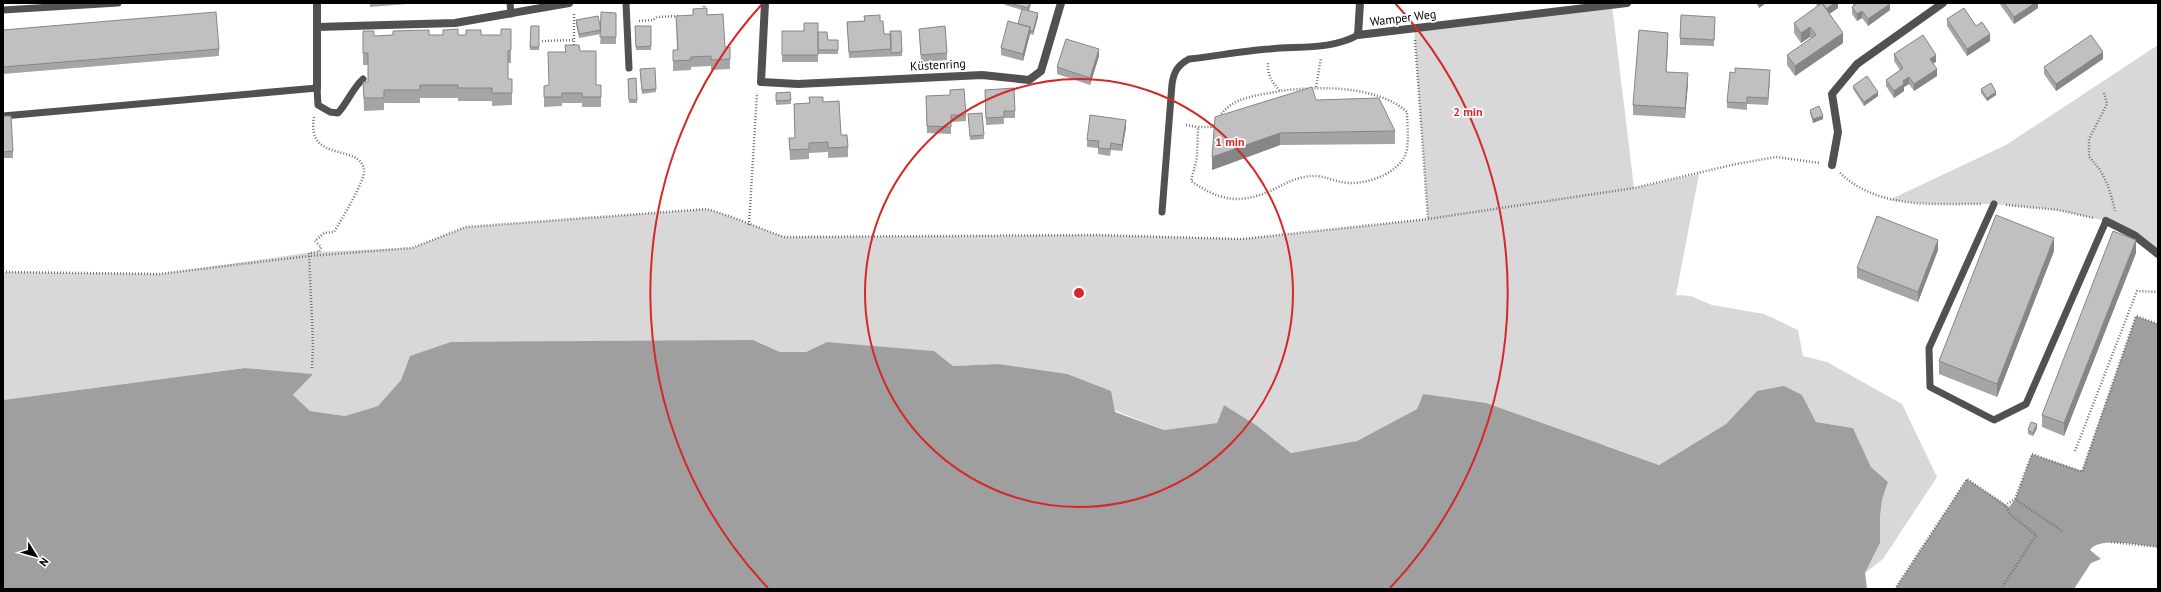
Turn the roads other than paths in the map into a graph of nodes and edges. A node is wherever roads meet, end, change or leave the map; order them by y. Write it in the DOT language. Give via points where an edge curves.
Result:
graph roads {
  1 [pos="118,3"];
  2 [pos="317,3"];
  3 [pos="510,3"];
  4 [pos="569,3"];
  5 [pos="626,3"];
  6 [pos="765,3"];
  7 [pos="1061,3"];
  8 [pos="1360,3"];
  9 [pos="1627,3"];
  10 [pos="1943,3"];
  11 [pos="3,10"];
  12 [pos="511,14"];
  13 [pos="317,27"];
  14 [pos="1358,35"];
  15 [pos="629,68"];
  16 [pos="363,79"];
  17 [pos="317,88"];
  18 [pos="3,116"];
  19 [pos="1832,165"];
  20 [pos="1994,204"];
  21 [pos="1162,212"];
  22 [pos="2110,223"];
  23 [pos="2158,254"];
  1 -- 11 [label="lane"];
  2 -- 13 [label="street"];
  3 -- 12 [label="lane"];
  4 -- 12 [label="street"];
  5 -- 15 [label="lane"];
  6 -- 7 [label="street, Küstenring" via="762,82 798,84 982,75 1029,80 1041,71"];
  8 -- 14 [label="street, Wamper Weg"];
  9 -- 14 [label="street, Wamper Weg"];
  10 -- 19 [label="street" via="1857,64 1832,94 1838,132"];
  12 -- 13 [label="street" via="454,23"];
  13 -- 17 [label="street"];
  14 -- 21 [label="lane" via="1347,41 1322,46 1268,49 1189,59 1180,63 1174,73"];
  16 -- 17 [label="lane" via="353,88 346,104 338,113 330,112 318,105"];
  17 -- 18 [label="lane"];
  20 -- 22 [label="lane" via="1929,348 1930,387 1994,420 2026,404"];
  22 -- 23 [label="street" via="2134,235"];
}
